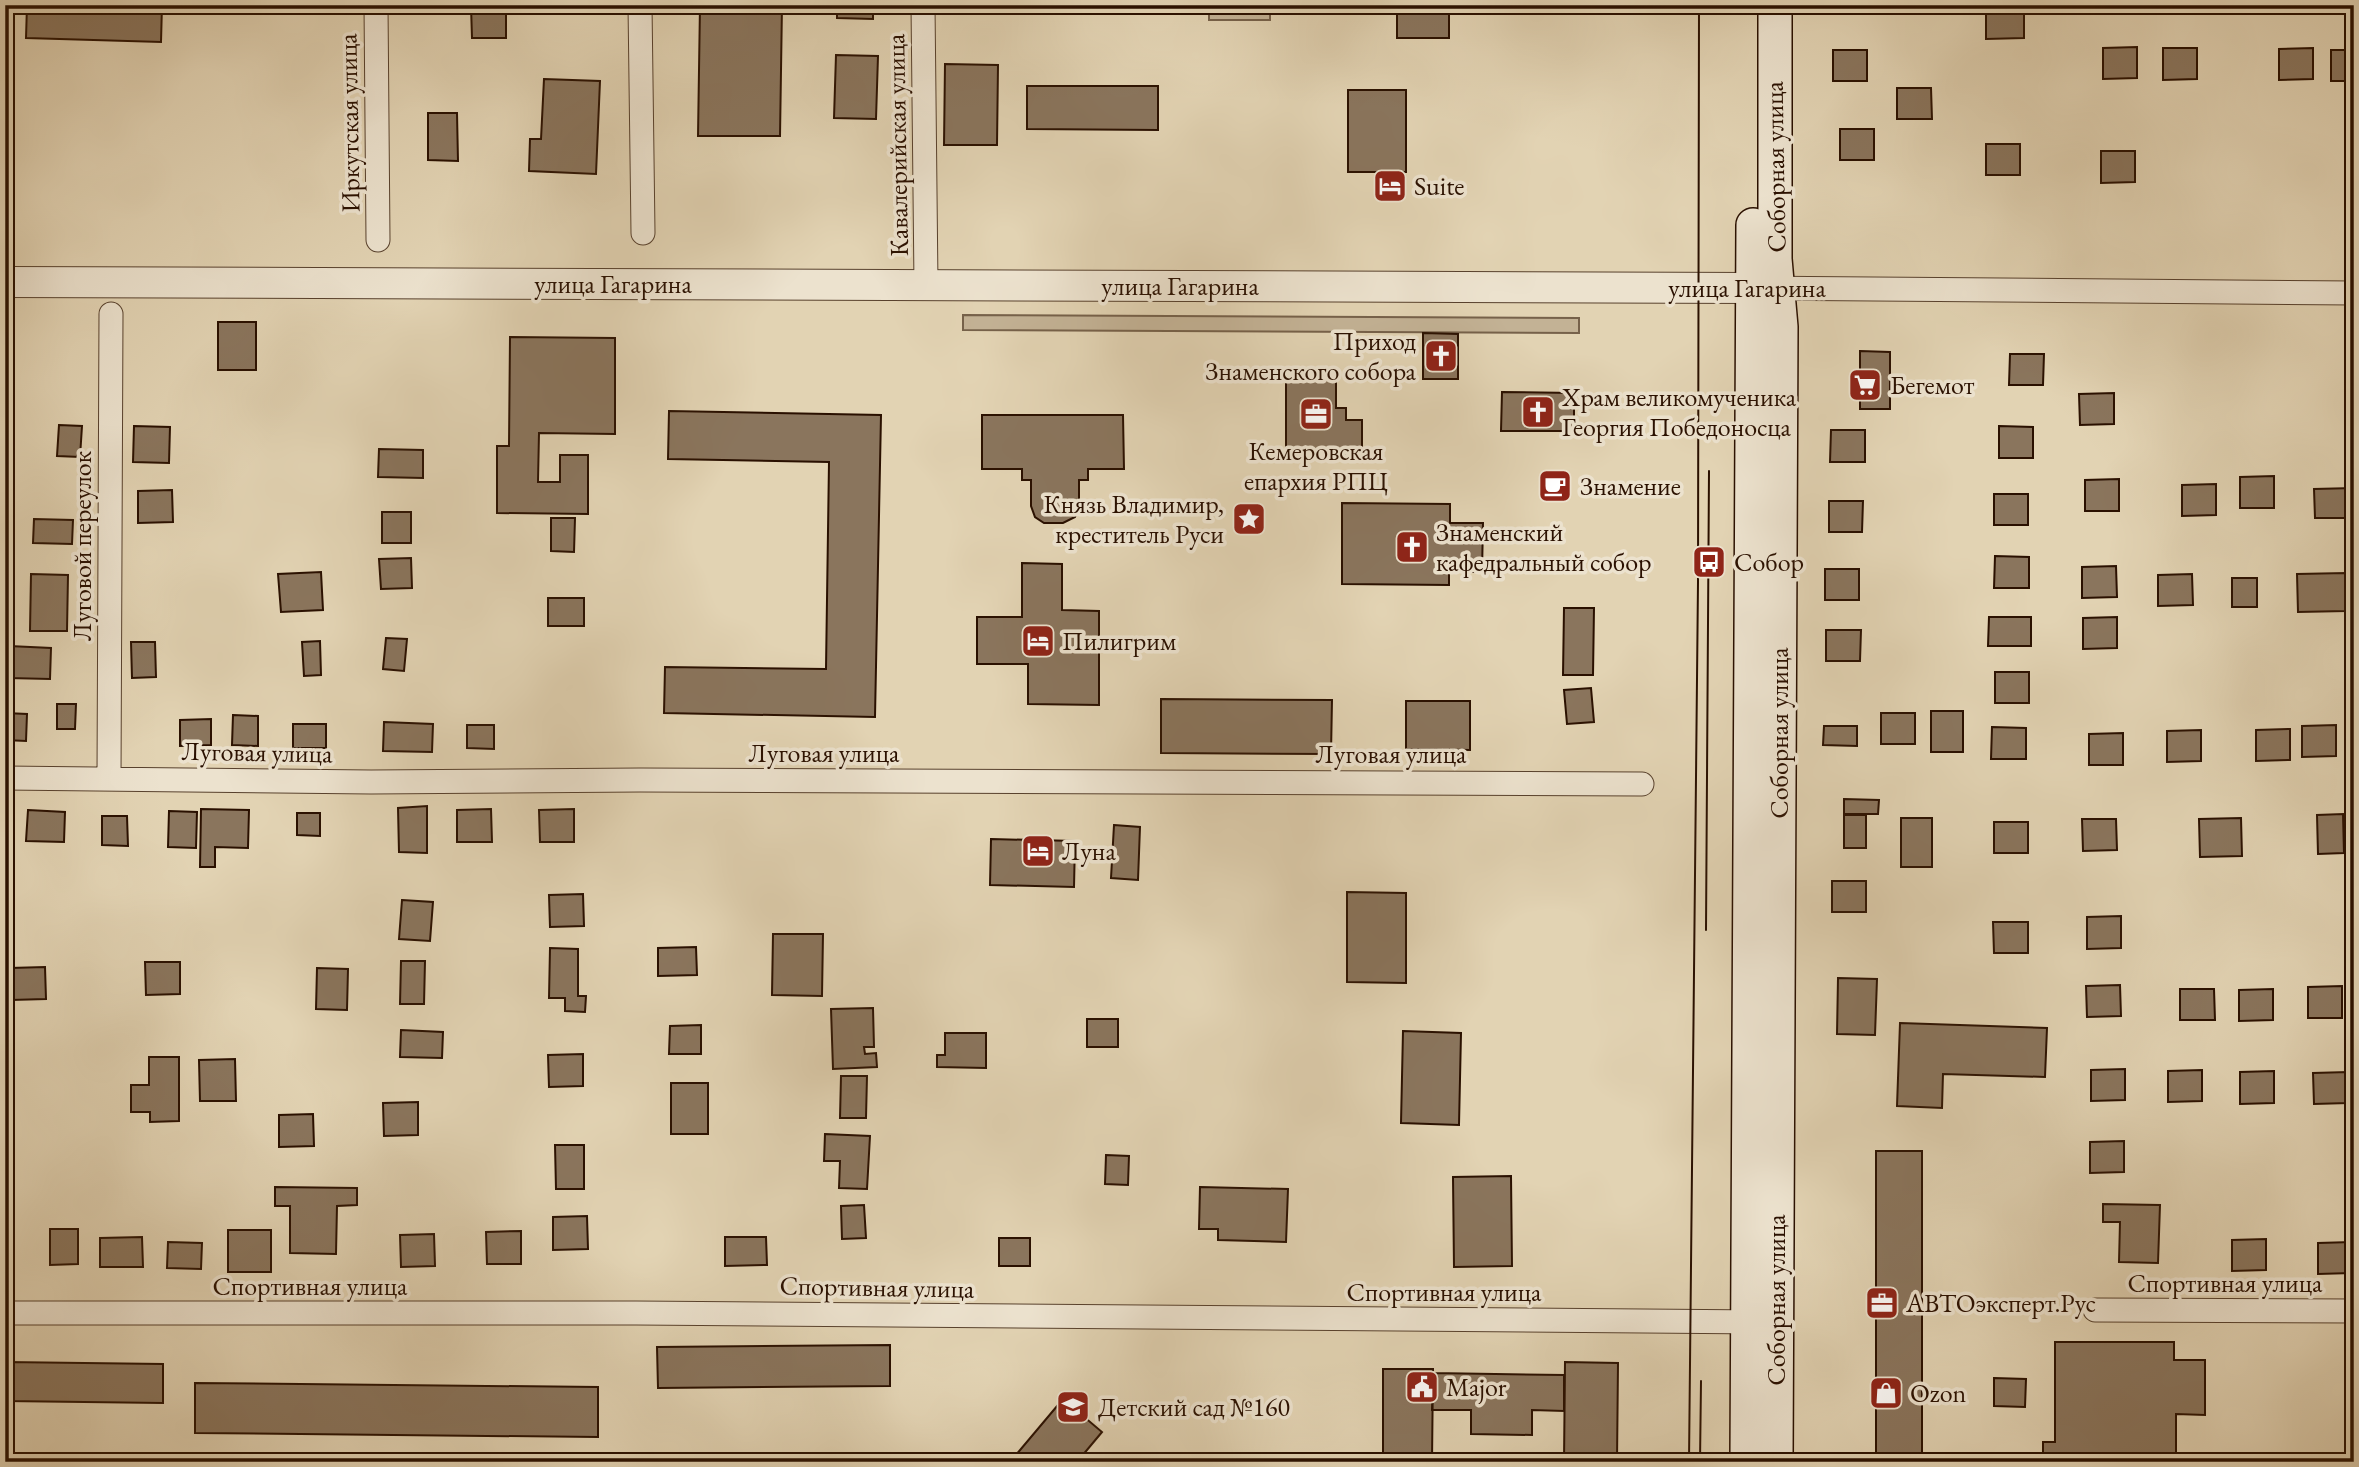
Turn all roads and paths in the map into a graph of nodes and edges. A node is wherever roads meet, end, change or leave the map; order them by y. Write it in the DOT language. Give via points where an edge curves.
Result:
graph roads {
  1 [pos="376,5"];
  2 [pos="640,5"];
  3 [pos="923,5"];
  4 [pos="1754,5"];
  5 [pos="1775,5"];
  6 [pos="643,233"];
  7 [pos="378,240"];
  8 [pos="5,282"];
  9 [pos="926,285"];
  10 [pos="1765,288"];
  11 [pos="2354,293"];
  12 [pos="111,314"];
  13 [pos="5,778"];
  14 [pos="109,778"];
  15 [pos="1642,784"];
  16 [pos="2095,1310"];
  17 [pos="2354,1311"];
  18 [pos="5,1313"];
  19 [pos="1762,1322"];
  20 [pos="1747,1462"];
  21 [pos="1776,1462"];
  1 -- 7 [label="street, Иркутская улица"];
  2 -- 6 [label="street"];
  3 -- 9 [label="street, Кавалерийская улица"];
  4 -- 10 [label="main road, Соборная улица"];
  5 -- 10 [label="main road, Соборная улица"];
  8 -- 9 [label="street, улица Гагарина"];
  9 -- 10 [label="street, улица Гагарина"];
  10 -- 11 [label="street, улица Гагарина"];
  10 -- 19 [label="main road, Соборная улица"];
  12 -- 14 [label="street, Луговой переулок"];
  13 -- 14 [label="street, Луговая улица"];
  14 -- 15 [label="street, Луговая улица"];
  16 -- 17 [label="street, Спортивная улица"];
  18 -- 19 [label="street, Спортивная улица"];
  19 -- 20 [label="main road, Соборная улица"];
  19 -- 21 [label="main road, Соборная улица"];
}
